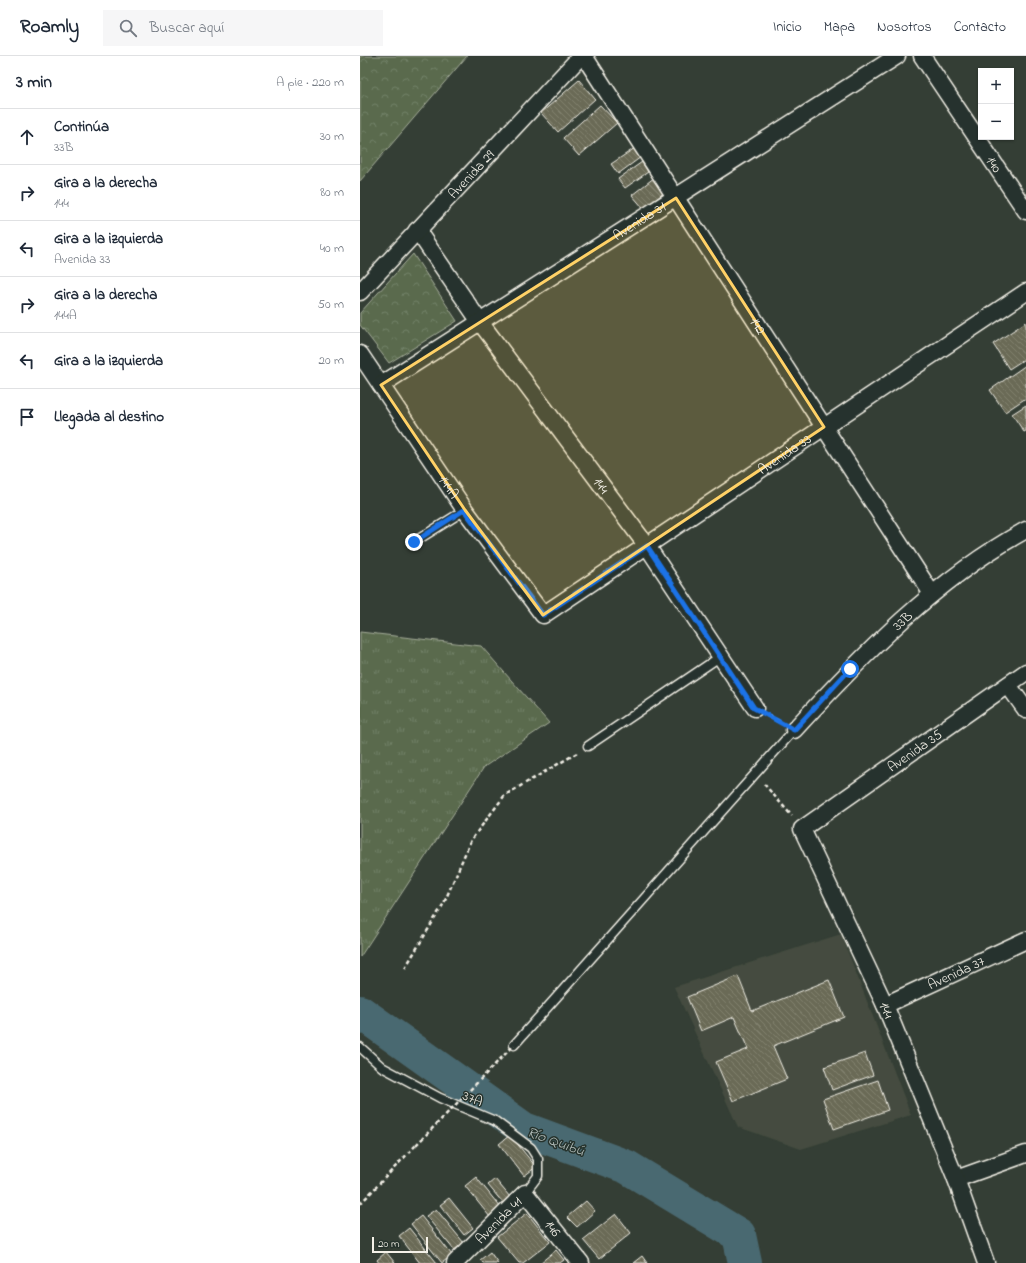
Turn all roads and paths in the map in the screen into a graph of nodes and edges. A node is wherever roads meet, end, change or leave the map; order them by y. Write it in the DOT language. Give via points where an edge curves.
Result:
graph roads {
  1 [pos="581,56"];
  2 [pos="584,56"];
  3 [pos="897,56"];
  4 [pos="922,56"];
  5 [pos="676,198"];
  6 [pos="1026,212"];
  7 [pos="417,230"];
  8 [pos="360,292"];
  9 [pos="1026,292"];
  10 [pos="480,322"];
  11 [pos="360,354"];
  12 [pos="381,385"];
  13 [pos="824,427"];
  14 [pos="464,510"];
  15 [pos="1026,530"];
  16 [pos="414,542"];
  17 [pos="647,546"];
  18 [pos="932,594"];
  19 [pos="543,615"];
  20 [pos="721,656"];
  21 [pos="1026,672"];
  22 [pos="1008,684"];
  23 [pos="754,708"];
  24 [pos="1026,710"];
  25 [pos="794,730"];
  26 [pos="588,746"];
  27 [pos="755,774"];
  28 [pos="802,829"];
  29 [pos="1026,940"];
  30 [pos="405,968"];
  31 [pos="885,1005"];
  32 [pos="514,1045"];
  33 [pos="360,1047"];
  34 [pos="1026,1154"];
  35 [pos="956,1179"];
  36 [pos="525,1193"];
  37 [pos="360,1204"];
  38 [pos="455,1263"];
  39 [pos="581,1263"];
  40 [pos="986,1263"];
  1 -- 7 [label="street, Avenida 29"];
  2 -- 5 [label="street, 142"];
  3 -- 5 [label="street, Avenida 31"];
  4 -- 6 [label="street, 140"];
  5 -- 10 [label="street, Avenida 31"];
  5 -- 13 [label="street, 142"];
  7 -- 8 [label="street, Avenida 29"];
  7 -- 10 [label="street, 144"];
  9 -- 13 [label="street, Avenida 33"];
  10 -- 12 [label="street, Avenida 31"];
  10 -- 17 [label="street, 144"];
  11 -- 12 [label="street, 144A"];
  12 -- 14 [label="street, 144A"];
  13 -- 17 [label="street, Avenida 33"];
  13 -- 18 [label="street, 142"];
  14 -- 16 [label="lane"];
  14 -- 19 [label="street, 144A"];
  15 -- 18 [label="street, 33B" via="1002,543"];
  17 -- 19 [label="street, Avenida 33"];
  17 -- 20 [label="street, 144"];
  18 -- 25 [label="street, 33B" via="850,669"];
  20 -- 23 [label="street, 144"];
  20 -- 26 [label="lane"];
  21 -- 22 [label="street, Avenida 35"];
  22 -- 24 [label="street"];
  22 -- 28 [label="street, Avenida 35"];
  23 -- 25 [label="path"];
  25 -- 27 [label="lane"];
  26 -- 30 [label="path" via="506,795 471,840 444,903"];
  27 -- 28 [label="path"];
  27 -- 32 [label="lane"];
  28 -- 31 [label="street, 144"];
  29 -- 31 [label="street, Avenida 37"];
  31 -- 35 [label="street, 144"];
  32 -- 37 [label="path, bridge"];
  33 -- 36 [label="lane, 37A" via="382,1066 440,1098 495,1121 531,1148 538,1159 538,1176"];
  34 -- 35 [label="street"];
  35 -- 40 [label="street, 144"];
  36 -- 38 [label="street, Avenida 41"];
  36 -- 39 [label="street, 146"];
}
